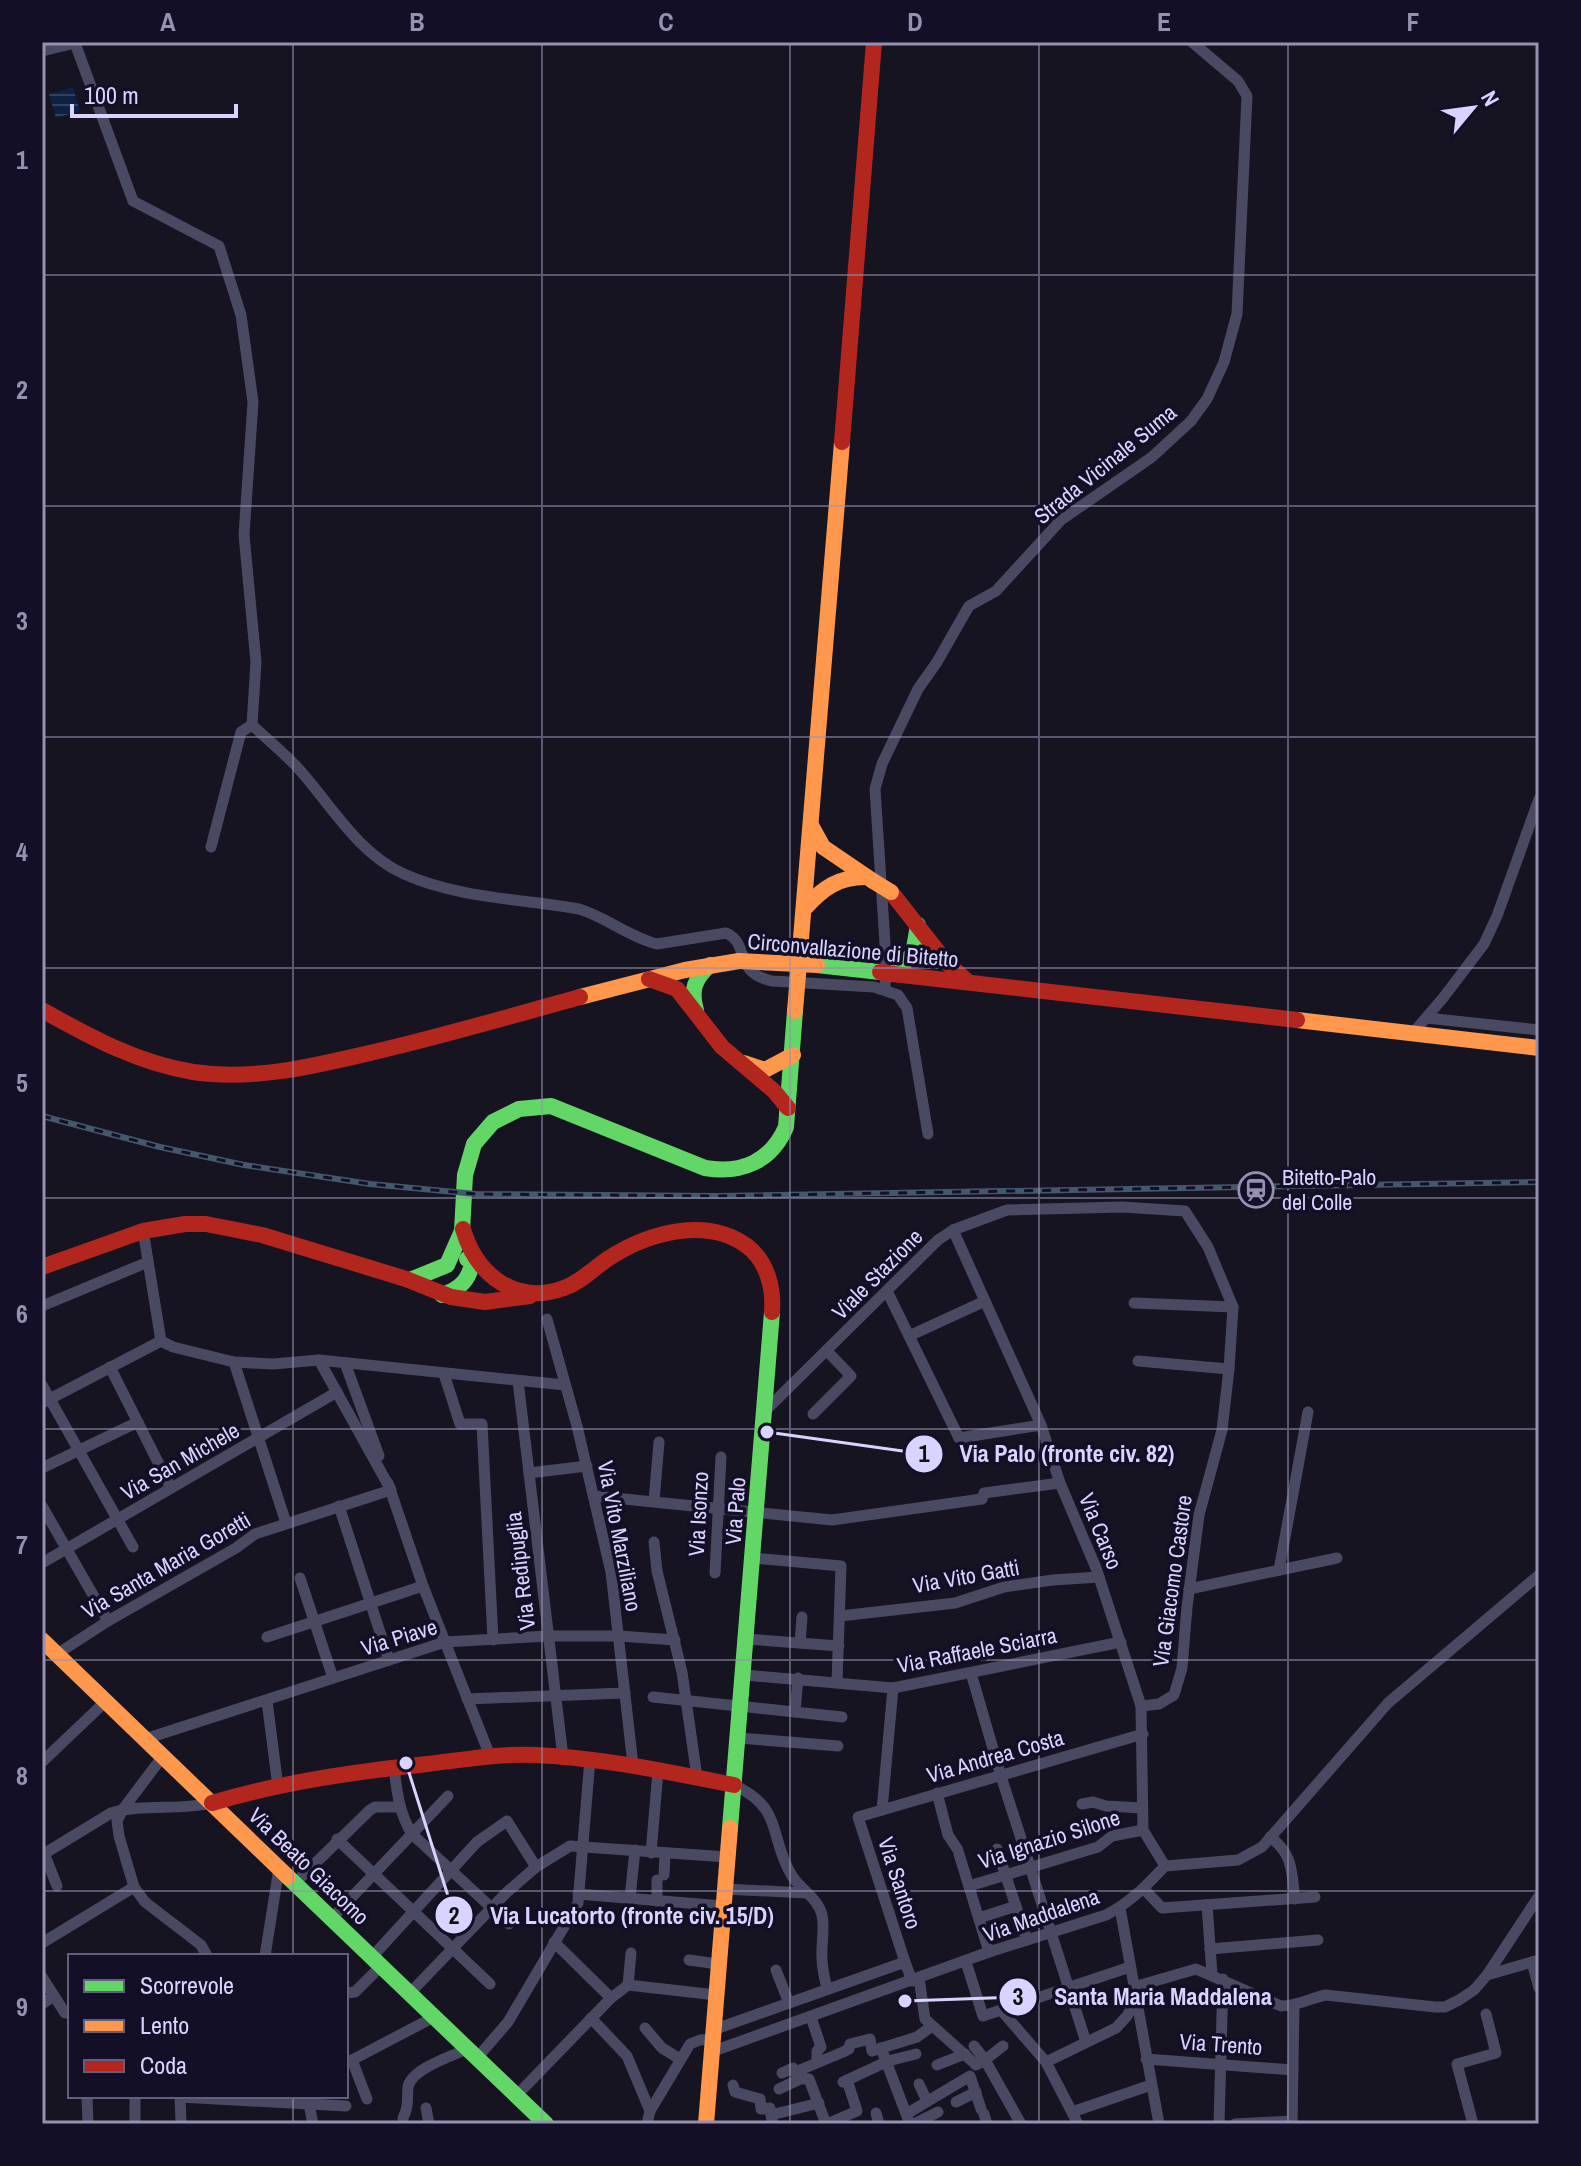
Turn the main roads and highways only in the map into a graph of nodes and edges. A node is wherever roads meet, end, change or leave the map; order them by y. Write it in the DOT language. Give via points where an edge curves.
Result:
graph roads {
  1 [pos="874,42"];
  2 [pos="816,850"];
  3 [pos="864,878"];
  4 [pos="806,907"];
  5 [pos="918,925"];
  6 [pos="712,964"];
  7 [pos="887,973"];
  8 [pos="647,979"];
  9 [pos="970,982"];
  10 [pos="42,1010"];
  11 [pos="697,1012"];
  12 [pos="1539,1048"];
  13 [pos="793,1055"];
  14 [pos="736,1061"];
  15 [pos="765,1070"];
  16 [pos="782,1088"];
  17 [pos="463,1229"];
  18 [pos="473,1259"];
  19 [pos="447,1265"];
  20 [pos="42,1267"];
  21 [pos="410,1280"];
  22 [pos="540,1294"];
  23 [pos="442,1295"];
  24 [pos="42,1640"];
  25 [pos="734,1785"];
  26 [pos="212,1803"];
  27 [pos="537,2122"];
  28 [pos="706,2124"];
  1 -- 2 [label="main road" via="812,827"];
  2 -- 3 [label="main road"];
  2 -- 4 [label="main road"];
  3 -- 4 [label="main road" via="828,885"];
  3 -- 5 [label="main road, bridge" via="891,892"];
  4 -- 13 [label="main road"];
  5 -- 7 [label="main road" via="914,956"];
  5 -- 9 [label="main road" via="946,964"];
  6 -- 7 [label="main road, Circonvallazione di Bitetto, bridge" via="817,965"];
  6 -- 8 [label="main road, Circonvallazione di Bitetto"];
  6 -- 11 [label="main road" via="694,982"];
  7 -- 9 [label="main road, Circonvallazione di Bitetto"];
  8 -- 10 [label="main road, Circonvallazione di Bitetto" via="392,1048 265,1074 206,1074 169,1067 92,1038"];
  8 -- 11 [label="main road" via="677,989"];
  9 -- 12 [label="main road, Circonvallazione di Bitetto"];
  11 -- 14 [label="main road"];
  13 -- 15 [label="main road"];
  13 -- 16 [label="main road"];
  14 -- 15 [label="main road"];
  14 -- 16 [label="main road"];
  15 -- 16 [label="main road"];
  16 -- 17 [label="main road" via="788,1108 782,1140 744,1168 723,1172 566,1110 538,1105 511,1110 480,1134 467,1159"];
  17 -- 18 [label="main road"];
  17 -- 19 [label="main road"];
  18 -- 19 [label="main road"];
  18 -- 22 [label="main road" via="505,1287"];
  18 -- 23 [label="main road" via="463,1285"];
  19 -- 21 [label="main road"];
  20 -- 21 [label="main road, Via Palo" via="143,1230 173,1224 230,1226"];
  21 -- 23 [label="main road, Via Palo"];
  22 -- 23 [label="main road, Via Palo" via="492,1302"];
  22 -- 25 [label="main road, Via Palo" via="564,1288 628,1245 668,1232 731,1237 747,1246 769,1273 773,1303"];
  24 -- 26 [label="main road, Via Beato Giacomo"];
  25 -- 26 [label="main road" via="590,1759 490,1756 278,1787"];
  25 -- 28 [label="main road, Via Palo"];
  26 -- 27 [label="main road, Via Beato Giacomo" via="517,2095"];
}
